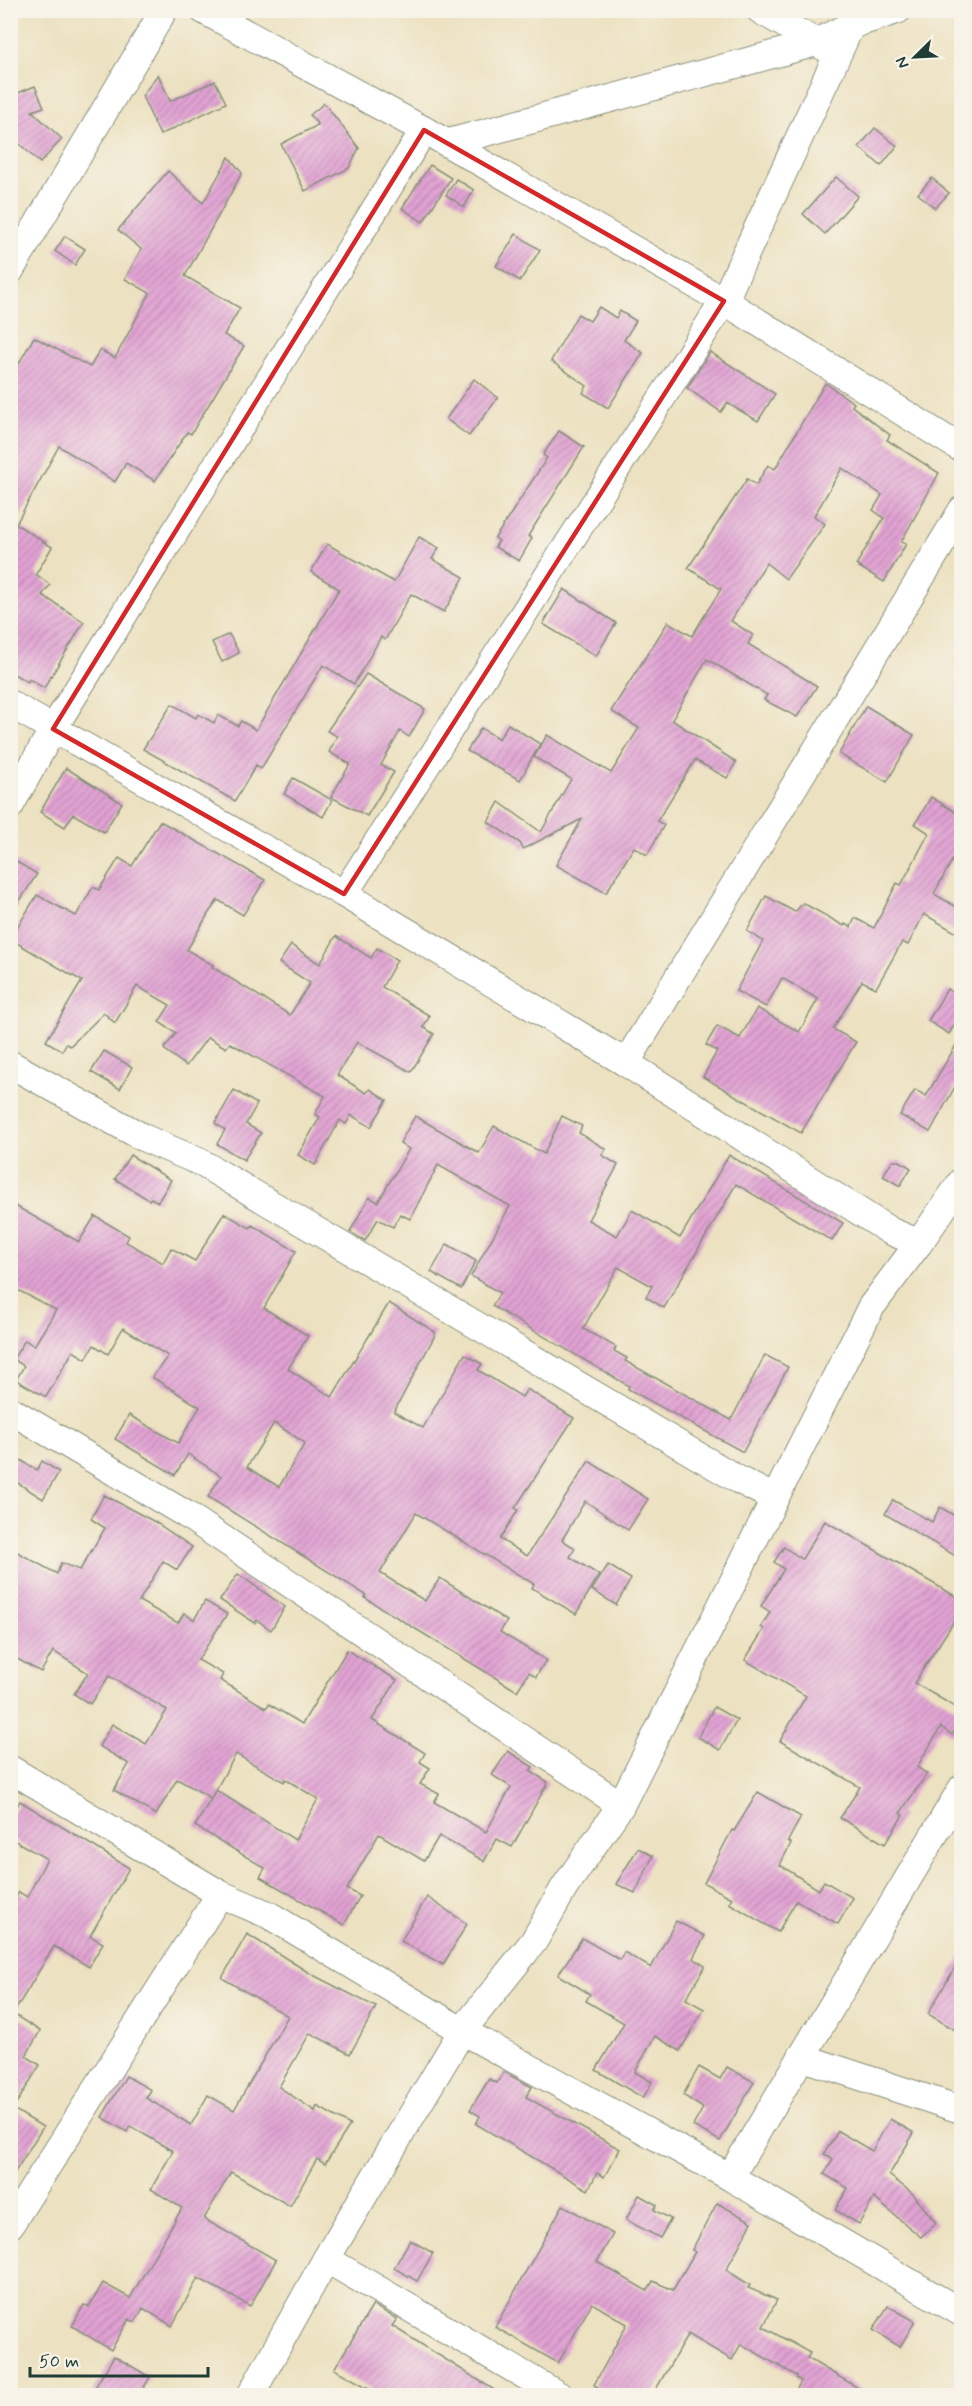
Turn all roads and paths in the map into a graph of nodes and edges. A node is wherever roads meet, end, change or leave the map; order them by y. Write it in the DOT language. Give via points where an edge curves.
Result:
graph roads {
  1 [pos="164,10"];
  2 [pos="203,10"];
  3 [pos="760,10"];
  4 [pos="898,10"];
  5 [pos="855,18"];
  6 [pos="826,49"];
  7 [pos="424,130"];
  8 [pos="447,143"];
  9 [pos="10,271"];
  10 [pos="724,301"];
  11 [pos="962,449"];
  12 [pos="962,510"];
  13 [pos="10,704"];
  14 [pos="53,729"];
  15 [pos="10,806"];
  16 [pos="344,894"];
  17 [pos="626,1063"];
  18 [pos="10,1064"];
  19 [pos="962,1181"];
  20 [pos="919,1243"];
  21 [pos="10,1410"];
  22 [pos="774,1497"];
  23 [pos="10,1769"];
  24 [pos="962,1788"];
  25 [pos="621,1805"];
  26 [pos="219,1894"];
  27 [pos="462,2031"];
  28 [pos="801,2057"];
  29 [pos="962,2110"];
  30 [pos="730,2177"];
  31 [pos="10,2225"];
  32 [pos="326,2259"];
  33 [pos="960,2308"];
  34 [pos="250,2396"];
  35 [pos="560,2396"];
  1 -- 9 [label="street"];
  2 -- 7 [label="street"];
  3 -- 6 [label="street"];
  4 -- 5 [label="street"];
  5 -- 6 [label="street"];
  6 -- 8 [label="street"];
  6 -- 10 [label="street"];
  7 -- 8 [label="street"];
  7 -- 14 [label="street"];
  8 -- 10 [label="street"];
  10 -- 11 [label="street"];
  10 -- 16 [label="street"];
  12 -- 17 [label="street"];
  13 -- 14 [label="street"];
  14 -- 15 [label="street"];
  14 -- 16 [label="street"];
  16 -- 17 [label="street"];
  17 -- 20 [label="street" via="890,1231"];
  18 -- 22 [label="street" via="135,1133 200,1162 738,1480"];
  19 -- 20 [label="street"];
  20 -- 22 [label="street" via="871,1307"];
  21 -- 25 [label="street" via="187,1515"];
  22 -- 25 [label="street"];
  23 -- 26 [label="street"];
  24 -- 28 [label="street"];
  25 -- 27 [label="street" via="564,1888 534,1941"];
  26 -- 27 [label="street" via="269,1915"];
  26 -- 31 [label="street"];
  27 -- 30 [label="street"];
  27 -- 32 [label="street"];
  28 -- 29 [label="street"];
  28 -- 30 [label="street"];
  30 -- 33 [label="street"];
  32 -- 34 [label="street"];
  32 -- 35 [label="street"];
}
